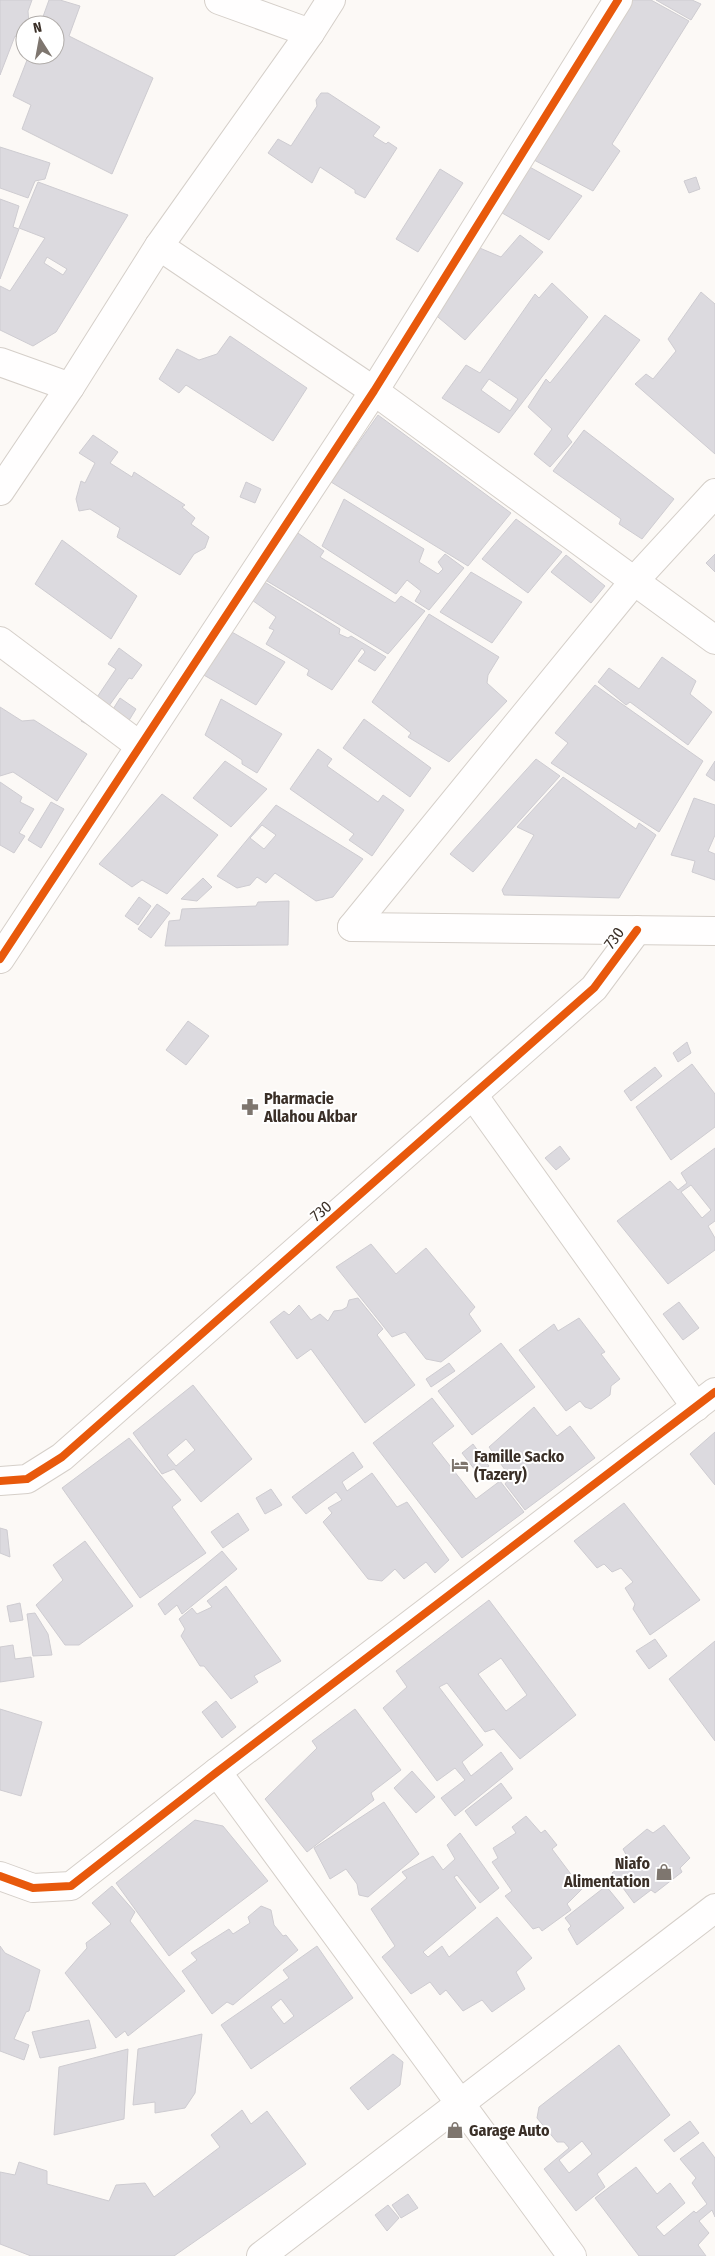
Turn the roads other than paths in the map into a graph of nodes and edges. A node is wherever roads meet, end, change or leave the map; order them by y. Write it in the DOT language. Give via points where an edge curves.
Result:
graph roads {
  1 [pos="219,0"];
  2 [pos="331,0"];
  3 [pos="618,0"];
  4 [pos="310,33"];
  5 [pos="159,246"];
  6 [pos="0,362"];
  7 [pos="70,388"];
  8 [pos="374,391"];
  9 [pos="0,491"];
  10 [pos="715,493"];
  11 [pos="635,580"];
  12 [pos="715,640"];
  13 [pos="0,641"];
  14 [pos="140,746"];
  15 [pos="637,930"];
  16 [pos="715,931"];
  17 [pos="0,958"];
  18 [pos="473,1095"];
  19 [pos="706,1400"];
  20 [pos="0,1481"];
  21 [pos="217,1772"];
  22 [pos="0,1876"];
  23 [pos="715,1908"];
  24 [pos="459,2104"];
  25 [pos="260,2256"];
  26 [pos="572,2256"];
  1 -- 4 [label="street"];
  2 -- 4 [label="street"];
  3 -- 8 [label="street"];
  4 -- 5 [label="street"];
  5 -- 7 [label="street"];
  5 -- 8 [label="street"];
  6 -- 7 [label="street"];
  7 -- 9 [label="street"];
  8 -- 11 [label="street"];
  8 -- 14 [label="street"];
  10 -- 11 [label="street"];
  11 -- 12 [label="street"];
  11 -- 15 [label="street" via="352,927"];
  13 -- 14 [label="street"];
  14 -- 17 [label="street"];
  15 -- 16 [label="street"];
  15 -- 18 [label="street, 730" via="594,988"];
  18 -- 19 [label="street"];
  18 -- 20 [label="street, 730" via="62,1457 26,1479"];
  19 -- 21 [label="street"];
  21 -- 22 [label="street" via="71,1886 33,1888"];
  21 -- 24 [label="street"];
  23 -- 24 [label="street"];
  24 -- 25 [label="street"];
  24 -- 26 [label="street"];
}
